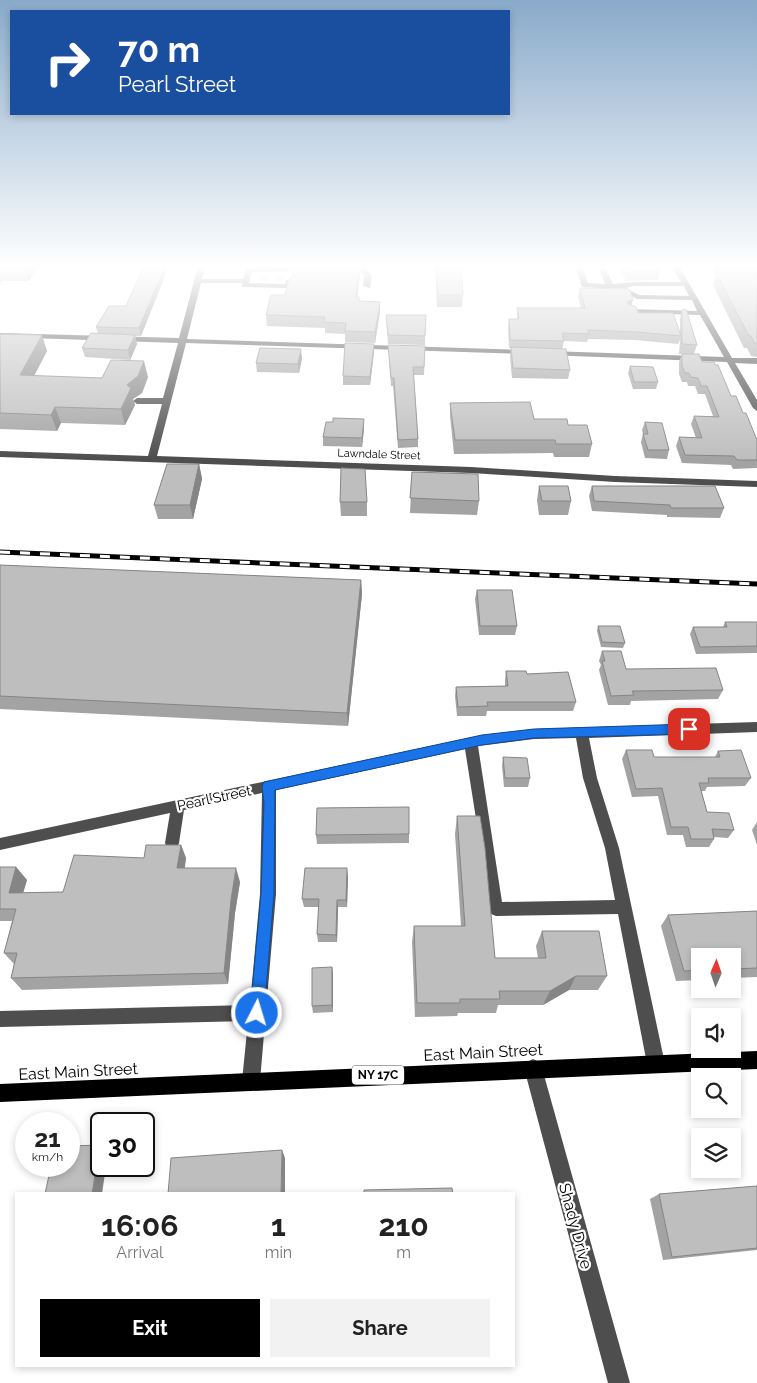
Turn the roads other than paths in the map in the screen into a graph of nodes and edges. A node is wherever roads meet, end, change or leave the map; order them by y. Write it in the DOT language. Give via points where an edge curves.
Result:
graph roads {
  1 [pos="185,331"];
  2 [pos="713,331"];
  3 [pos="0,335"];
  4 [pos="183,340"];
  5 [pos="729,360"];
  6 [pos="757,361"];
  7 [pos="137,401"];
  8 [pos="167,401"];
  9 [pos="757,408"];
  10 [pos="0,454"];
  11 [pos="152,459"];
  12 [pos="757,484"];
  13 [pos="757,727"];
  14 [pos="582,732"];
  15 [pos="471,742"];
  16 [pos="268,786"];
  17 [pos="178,806"];
  18 [pos="172,843"];
  19 [pos="0,844"];
  20 [pos="624,907"];
  21 [pos="257,1013"];
  22 [pos="0,1019"];
  23 [pos="757,1060"];
  24 [pos="656,1064"];
  25 [pos="533,1068"];
  26 [pos="251,1081"];
  27 [pos="0,1094"];
  28 [pos="619,1383"];
  1 -- 4 [label="street"];
  2 -- 5 [label="street"];
  3 -- 4 [label="street"];
  4 -- 5 [label="street"];
  4 -- 8 [label="street"];
  5 -- 6 [label="street"];
  5 -- 9 [label="street"];
  7 -- 8 [label="street"];
  8 -- 11 [label="street"];
  10 -- 11 [label="street, Lawndale Street" via="102,453"];
  11 -- 12 [label="street, Lawndale Street"];
  13 -- 14 [label="street, Pearl Street"];
  14 -- 15 [label="street, Pearl Street"];
  14 -- 20 [label="street" via="590,778 612,848"];
  15 -- 16 [label="street, Pearl Street"];
  15 -- 20 [label="street" via="496,909"];
  16 -- 17 [label="street, Pearl Street"];
  16 -- 21 [label="street" via="268,894"];
  17 -- 18 [label="street"];
  17 -- 19 [label="street, Pearl Street"];
  20 -- 24 [label="street"];
  21 -- 22 [label="street"];
  21 -- 26 [label="street"];
  23 -- 24 [label="main road, East Main Street / NY 17C"];
  24 -- 25 [label="main road, East Main Street / NY 17C"];
  25 -- 26 [label="main road, East Main Street / NY 17C"];
  25 -- 28 [label="street, Shady Drive"];
  26 -- 27 [label="main road, East Main Street / NY 17C"];
}
